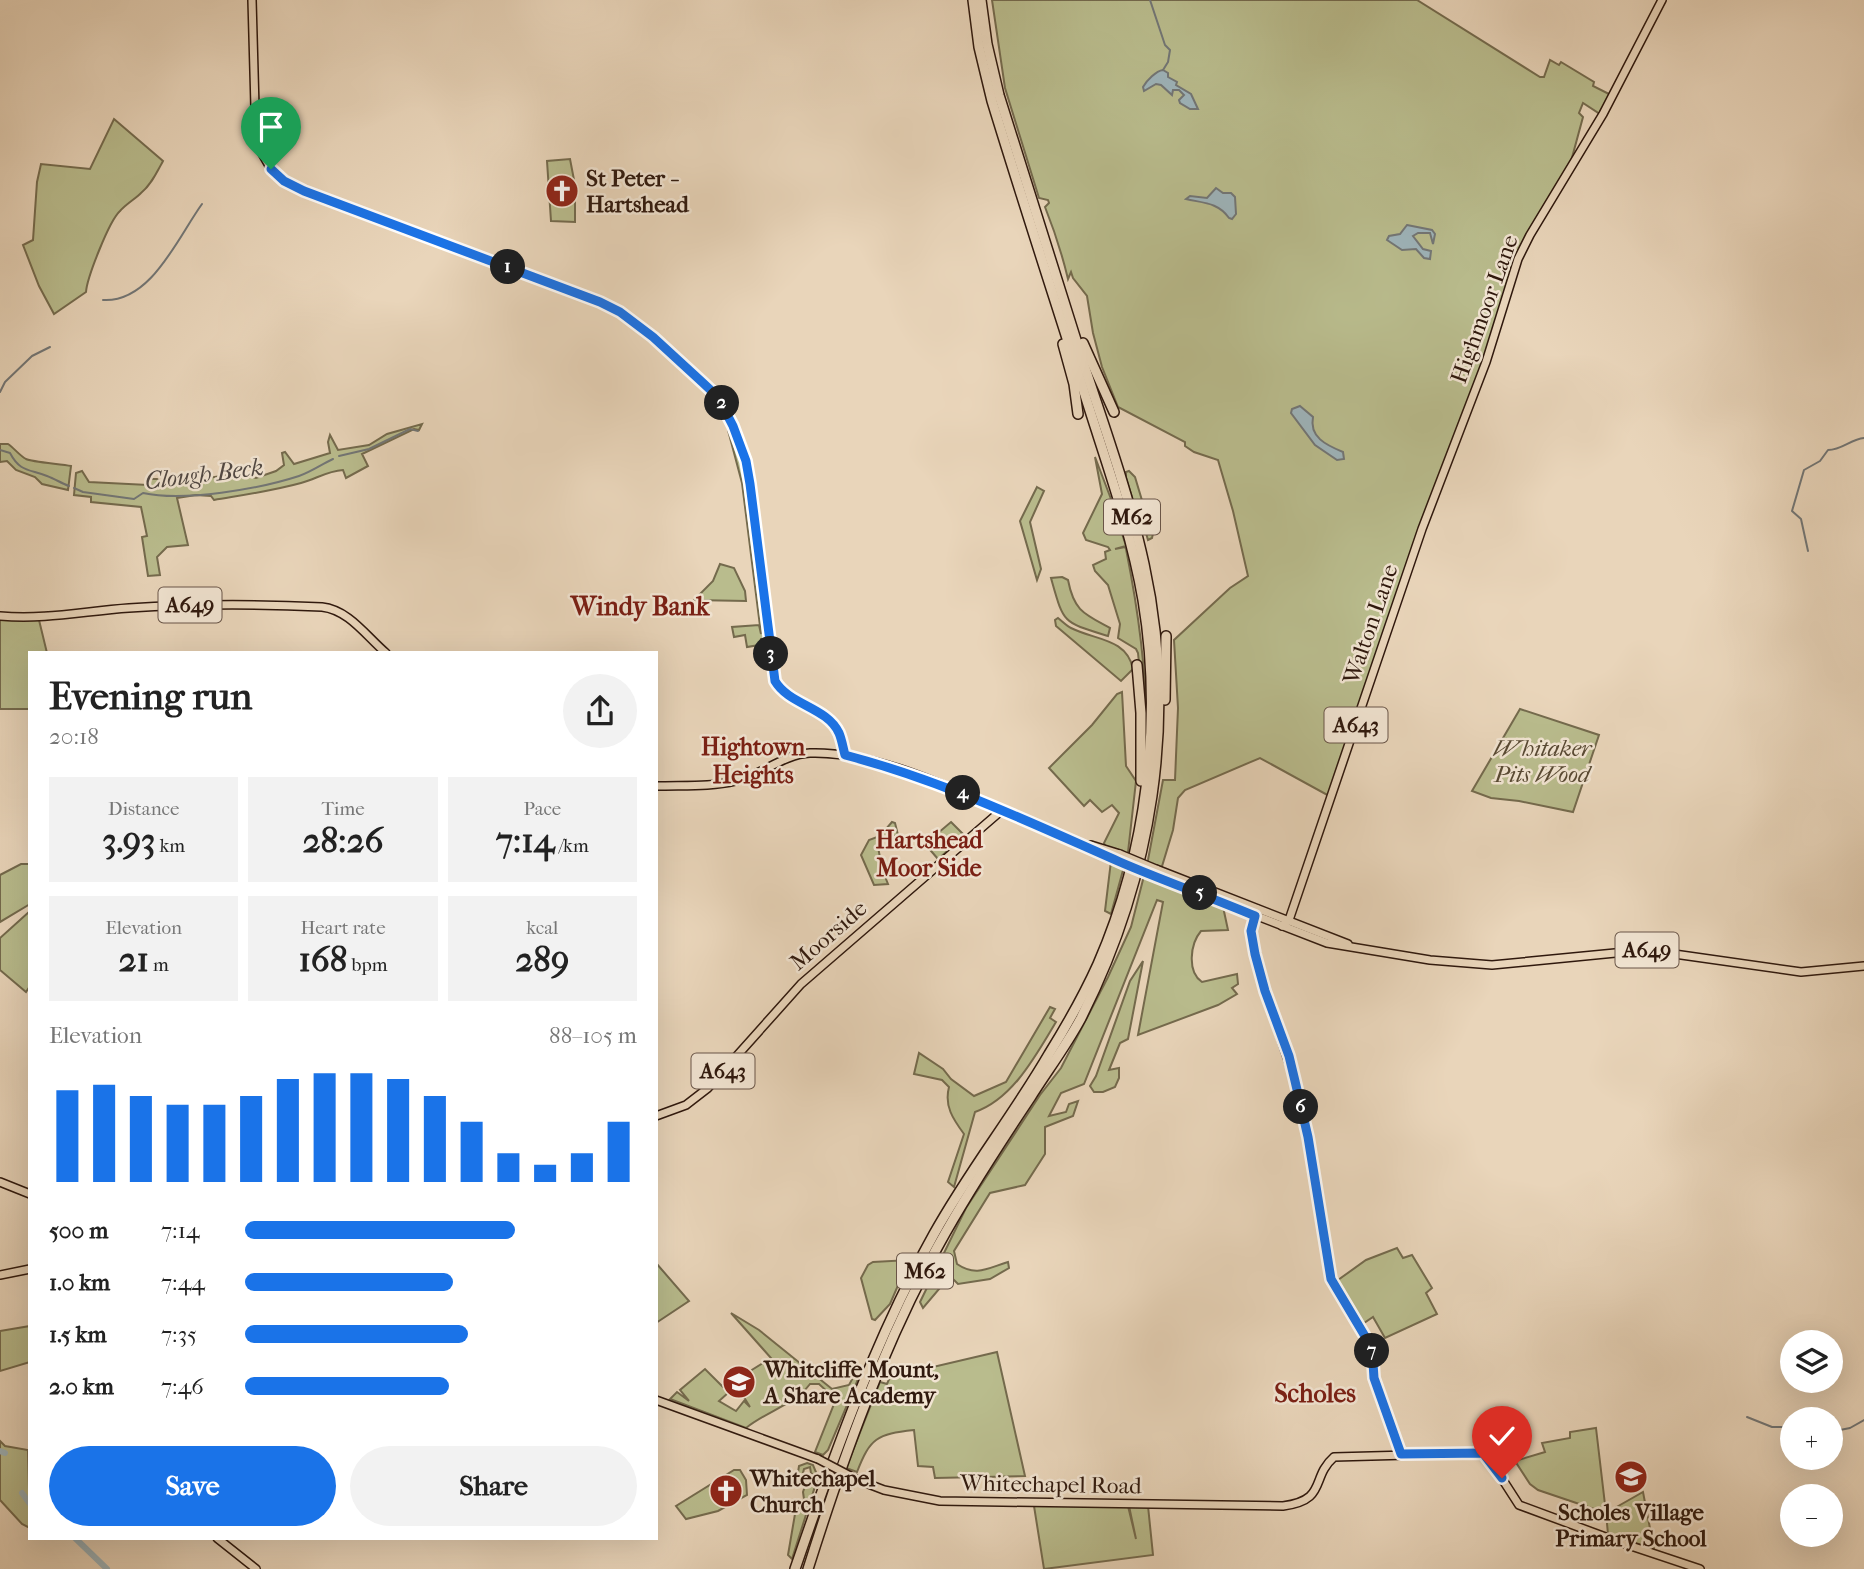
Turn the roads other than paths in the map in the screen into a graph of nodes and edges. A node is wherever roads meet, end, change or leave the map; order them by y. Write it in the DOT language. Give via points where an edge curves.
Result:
graph roads {
  1 [pos="252,0"];
  2 [pos="973,0"];
  3 [pos="981,0"];
  4 [pos="1662,0"];
  5 [pos="1056,289"];
  6 [pos="1114,412"];
  7 [pos="1078,414"];
  8 [pos="1422,529"];
  9 [pos="0,616"];
  10 [pos="1166,636"];
  11 [pos="384,651"];
  12 [pos="1137,665"];
  13 [pos="845,755"];
  14 [pos="1156,779"];
  15 [pos="658,786"];
  16 [pos="1002,810"];
  17 [pos="1138,831"];
  18 [pos="1256,912"];
  19 [pos="1289,920"];
  20 [pos="1282,926"];
  21 [pos="1308,937"];
  22 [pos="1358,949"];
  23 [pos="1864,966"];
  24 [pos="658,1115"];
  25 [pos="0,1182"];
  26 [pos="28,1193"];
  27 [pos="28,1269"];
  28 [pos="0,1275"];
  29 [pos="658,1401"];
  30 [pos="1401,1454"];
  31 [pos="220,1540"];
  32 [pos="256,1569"];
  33 [pos="796,1569"];
  34 [pos="810,1569"];
  35 [pos="1700,1569"];
  1 -- 13 [label="main road" via="255,138 277,176 304,191 620,312 718,397 746,461 775,681 829,720 840,734"];
  2 -- 5 [label="highway, M62" via="992,101"];
  3 -- 5 [label="highway, M62" via="999,95"];
  4 -- 8 [label="main road, Highmoor Lane / A643" via="1603,114 1518,259 1486,362"];
  5 -- 6 [label="highway"];
  5 -- 7 [label="highway"];
  5 -- 14 [label="highway, M62" via="1149,584 1159,673"];
  5 -- 17 [label="highway, M62" via="1143,601 1151,695"];
  8 -- 19 [label="main road, Walton Lane / A643"];
  9 -- 11 [label="main road, A649" via="34,619 209,604 322,607 346,615"];
  10 -- 14 [label="highway" via="1164,731"];
  12 -- 17 [label="highway" via="1142,742"];
  13 -- 15 [label="main road, A649" via="806,753 737,781"];
  13 -- 16 [label="main road, A649" via="908,772"];
  14 -- 34 [label="highway, M62" via="1141,860 1098,980 1070,1037 992,1156 919,1282 849,1446"];
  16 -- 18 [label="main road, A649, bridge"];
  16 -- 24 [label="main road, Moorside / A643" via="801,984 697,1098"];
  17 -- 33 [label="highway, M62" via="1098,963 1046,1059 955,1197 907,1286 852,1408"];
  18 -- 19 [label="main road, A649"];
  18 -- 20 [label="main road, A649"];
  18 -- 30 [label="main road" via="1251,931 1255,954 1295,1081 1331,1279 1372,1348 1374,1378"];
  19 -- 20 [label="main road"];
  19 -- 21 [label="main road"];
  19 -- 22 [label="main road, A649"];
  20 -- 21 [label="main road, A649"];
  21 -- 22 [label="main road, A649"];
  22 -- 23 [label="main road, A649" via="1492,965 1646,950 1801,972"];
  25 -- 26 [label="main road"];
  27 -- 28 [label="main road"];
  29 -- 30 [label="main road, Whitechapel Road, bridge" via="818,1459 884,1490 943,1501 1274,1506 1292,1504 1315,1492 1324,1466 1334,1457"];
  30 -- 35 [label="main road" via="1483,1453 1519,1505"];
  31 -- 32 [label="main road"];
}
